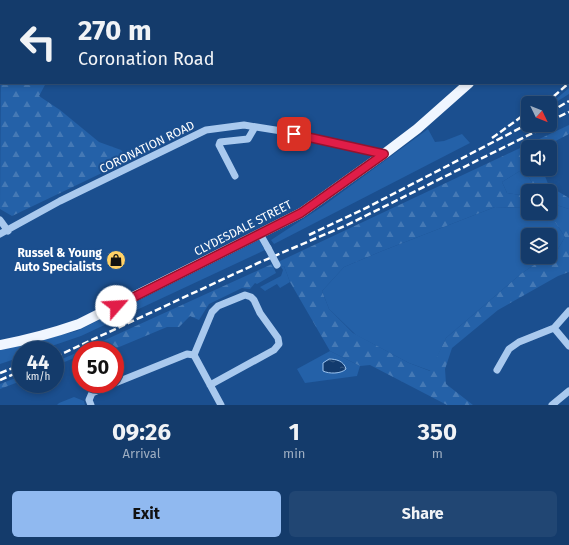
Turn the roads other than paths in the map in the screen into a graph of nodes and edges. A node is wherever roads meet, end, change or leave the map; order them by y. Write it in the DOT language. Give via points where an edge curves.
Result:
graph roads {
  1 [pos="468,84"];
  2 [pos="255,127"];
  3 [pos="384,154"];
  4 [pos="235,176"];
  5 [pos="0,220"];
  6 [pos="8,231"];
  7 [pos="0,234"];
  8 [pos="260,234"];
  9 [pos="277,265"];
  10 [pos="569,311"];
  11 [pos="554,328"];
  12 [pos="0,345"];
  13 [pos="569,346"];
  14 [pos="194,355"];
  15 [pos="497,370"];
  16 [pos="124,380"];
  17 [pos="210,385"];
  18 [pos="569,391"];
  19 [pos="92,393"];
  20 [pos="559,399"];
  21 [pos="91,405"];
  22 [pos="221,405"];
  23 [pos="552,405"];
  24 [pos="565,405"];
  1 -- 3 [label="main road, CLYDESDALE STREET"];
  2 -- 3 [label="street, CORONATION ROAD"];
  2 -- 4 [label="street" via="248,139 220,142 218,145"];
  2 -- 6 [label="street, CORONATION ROAD" via="244,125 206,130 60,201"];
  3 -- 8 [label="main road, CLYDESDALE STREET" via="301,213"];
  5 -- 6 [label="street"];
  6 -- 7 [label="street, CORONATION ROAD"];
  8 -- 9 [label="street, bridge"];
  8 -- 12 [label="main road, CLYDESDALE STREET" via="79,324"];
  10 -- 11 [label="street"];
  11 -- 13 [label="street"];
  11 -- 15 [label="street" via="519,342 509,349"];
  14 -- 16 [label="street" via="187,354"];
  14 -- 17 [label="street"];
  14 -- 17 [label="street" via="212,312 218,306 245,295 254,300 278,338 279,344 274,350"];
  17 -- 22 [label="street"];
  18 -- 20 [label="street"];
  19 -- 21 [label="street" via="89,400"];
  20 -- 23 [label="street"];
  20 -- 24 [label="street"];
}
